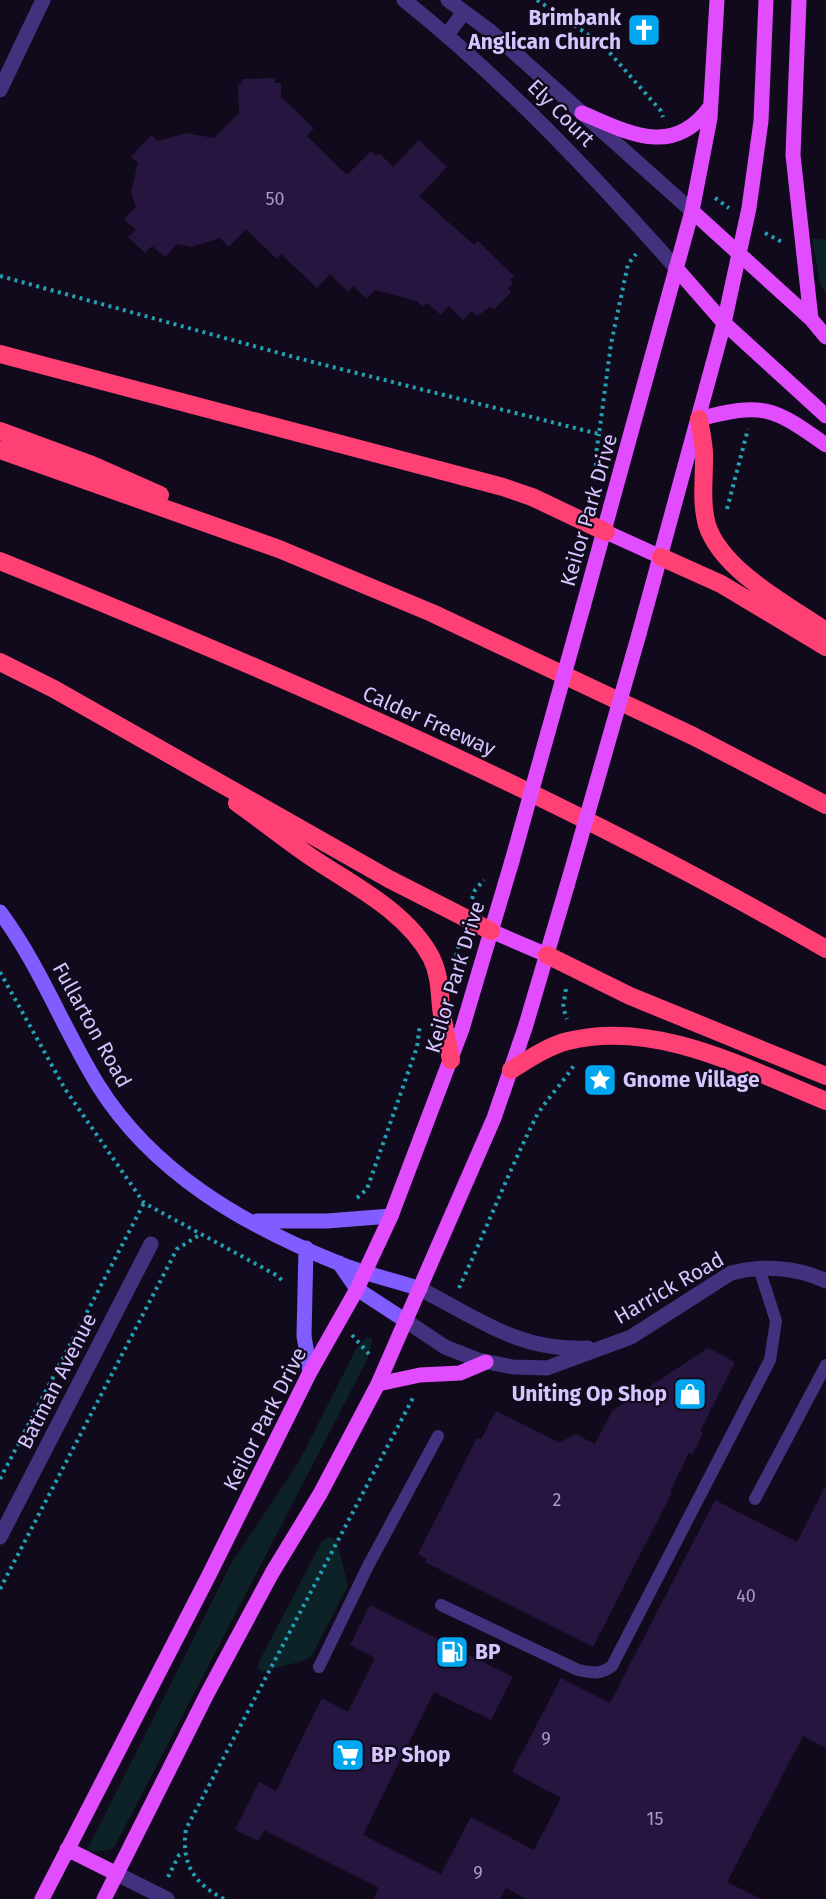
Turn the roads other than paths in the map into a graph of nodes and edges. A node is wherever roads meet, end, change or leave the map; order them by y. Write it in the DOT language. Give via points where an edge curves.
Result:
graph roads {
  1 [pos="43,0"];
  2 [pos="404,0"];
  3 [pos="448,0"];
  4 [pos="717,0"];
  5 [pos="766,0"];
  6 [pos="799,0"];
  7 [pos="464,12"];
  8 [pos="447,35"];
  9 [pos="0,90"];
  10 [pos="711,105"];
  11 [pos="582,113"];
  12 [pos="692,211"];
  13 [pos="740,254"];
  14 [pos="676,268"];
  15 [pos="811,319"];
  16 [pos="724,323"];
  17 [pos="826,337"];
  18 [pos="0,354"];
  19 [pos="826,417"];
  20 [pos="699,419"];
  21 [pos="0,431"];
  22 [pos="826,445"];
  23 [pos="0,450"];
  24 [pos="606,532"];
  25 [pos="279,549"];
  26 [pos="661,557"];
  27 [pos="0,561"];
  28 [pos="826,631"];
  29 [pos="826,647"];
  30 [pos="0,662"];
  31 [pos="175,757"];
  32 [pos="826,806"];
  33 [pos="0,912"];
  34 [pos="491,931"];
  35 [pos="826,949"];
  36 [pos="547,955"];
  37 [pos="451,1060"];
  38 [pos="511,1070"];
  39 [pos="826,1076"];
  40 [pos="826,1101"];
  41 [pos="392,1216"];
  42 [pos="251,1221"];
  43 [pos="151,1244"];
  44 [pos="306,1248"];
  45 [pos="339,1263"];
  46 [pos="759,1268"];
  47 [pos="365,1270"];
  48 [pos="826,1281"];
  49 [pos="357,1289"];
  50 [pos="420,1289"];
  51 [pos="406,1321"];
  52 [pos="603,1348"];
  53 [pos="486,1362"];
  54 [pos="826,1365"];
  55 [pos="310,1372"];
  56 [pos="378,1384"];
  57 [pos="438,1436"];
  58 [pos="755,1499"];
  59 [pos="0,1537"];
  60 [pos="441,1605"];
  61 [pos="319,1667"];
  62 [pos="67,1849"];
  63 [pos="117,1874"];
  64 [pos="42,1899"];
  65 [pos="104,1899"];
  66 [pos="167,1899"];
  1 -- 9 [label="street"];
  2 -- 8 [label="street, Ely Court"];
  3 -- 7 [label="street, Ely Court"];
  4 -- 10 [label="main road, Keilor Park Drive"];
  5 -- 13 [label="main road" via="761,121"];
  6 -- 15 [label="main road" via="793,155"];
  7 -- 8 [label="street"];
  7 -- 11 [label="street, Ely Court"];
  8 -- 14 [label="street, Ely Court" via="566,146"];
  10 -- 11 [label="main road" via="690,129 666,137 636,134"];
  10 -- 12 [label="main road, Keilor Park Drive"];
  11 -- 12 [label="street, Ely Court"];
  12 -- 13 [label="main road"];
  12 -- 14 [label="main road, Keilor Park Drive"];
  13 -- 15 [label="main road"];
  13 -- 16 [label="main road"];
  14 -- 16 [label="main road"];
  14 -- 24 [label="main road, Keilor Park Drive"];
  15 -- 17 [label="main road"];
  16 -- 19 [label="main road"];
  16 -- 20 [label="main road"];
  18 -- 24 [label="highway" via="503,487"];
  20 -- 22 [label="main road" via="749,408 768,409"];
  20 -- 26 [label="main road"];
  20 -- 28 [label="highway" via="708,526 733,564"];
  21 -- 25 [label="highway" via="92,465"];
  23 -- 25 [label="highway"];
  24 -- 26 [label="main road"];
  24 -- 34 [label="main road, Keilor Park Drive, bridge"];
  25 -- 32 [label="highway" via="585,684"];
  26 -- 29 [label="highway" via="720,584"];
  26 -- 36 [label="main road, bridge"];
  27 -- 35 [label="highway, Calder Freeway" via="121,610 500,778 607,830"];
  30 -- 31 [label="highway"];
  31 -- 34 [label="highway" via="389,879"];
  31 -- 37 [label="highway" via="403,921 431,957 437,974"];
  33 -- 42 [label="main road, Fullarton Road" via="38,969 70,1037 121,1118 175,1174"];
  34 -- 36 [label="main road"];
  34 -- 37 [label="main road, Keilor Park Drive"];
  36 -- 38 [label="main road"];
  36 -- 39 [label="highway" via="630,996"];
  37 -- 41 [label="main road, Keilor Park Drive"];
  38 -- 40 [label="highway" via="570,1041 618,1035 680,1045"];
  38 -- 50 [label="main road" via="478,1158"];
  41 -- 42 [label="main road"];
  41 -- 47 [label="main road, Keilor Park Drive"];
  42 -- 44 [label="main road, Fullarton Road"];
  43 -- 59 [label="street, Batman Avenue"];
  44 -- 45 [label="main road, Fullarton Road"];
  44 -- 55 [label="main road" via="304,1336"];
  45 -- 47 [label="main road, Fullarton Road"];
  45 -- 49 [label="main road"];
  46 -- 48 [label="street, Harrick Road" via="802,1272"];
  46 -- 52 [label="street, Harrick Road" via="731,1273 631,1337"];
  46 -- 60 [label="lane" via="776,1321 770,1360 612,1666 604,1672 578,1670"];
  47 -- 49 [label="main road, Keilor Park Drive"];
  47 -- 50 [label="main road, Fullarton Road"];
  49 -- 51 [label="main road"];
  49 -- 55 [label="main road, Keilor Park Drive"];
  50 -- 51 [label="main road"];
  50 -- 52 [label="street, Harrick Road" via="515,1339 551,1348"];
  51 -- 53 [label="street, Harrick Road" via="445,1347"];
  51 -- 56 [label="main road"];
  52 -- 53 [label="street, Harrick Road" via="547,1368"];
  53 -- 56 [label="main road" via="460,1373 420,1375"];
  54 -- 58 [label="lane"];
  55 -- 62 [label="main road, Keilor Park Drive"];
  56 -- 63 [label="main road" via="207,1694"];
  57 -- 61 [label="lane"];
  62 -- 63 [label="main road"];
  62 -- 64 [label="main road, Keilor Park Drive"];
  63 -- 65 [label="main road"];
  63 -- 66 [label="street"];
}
